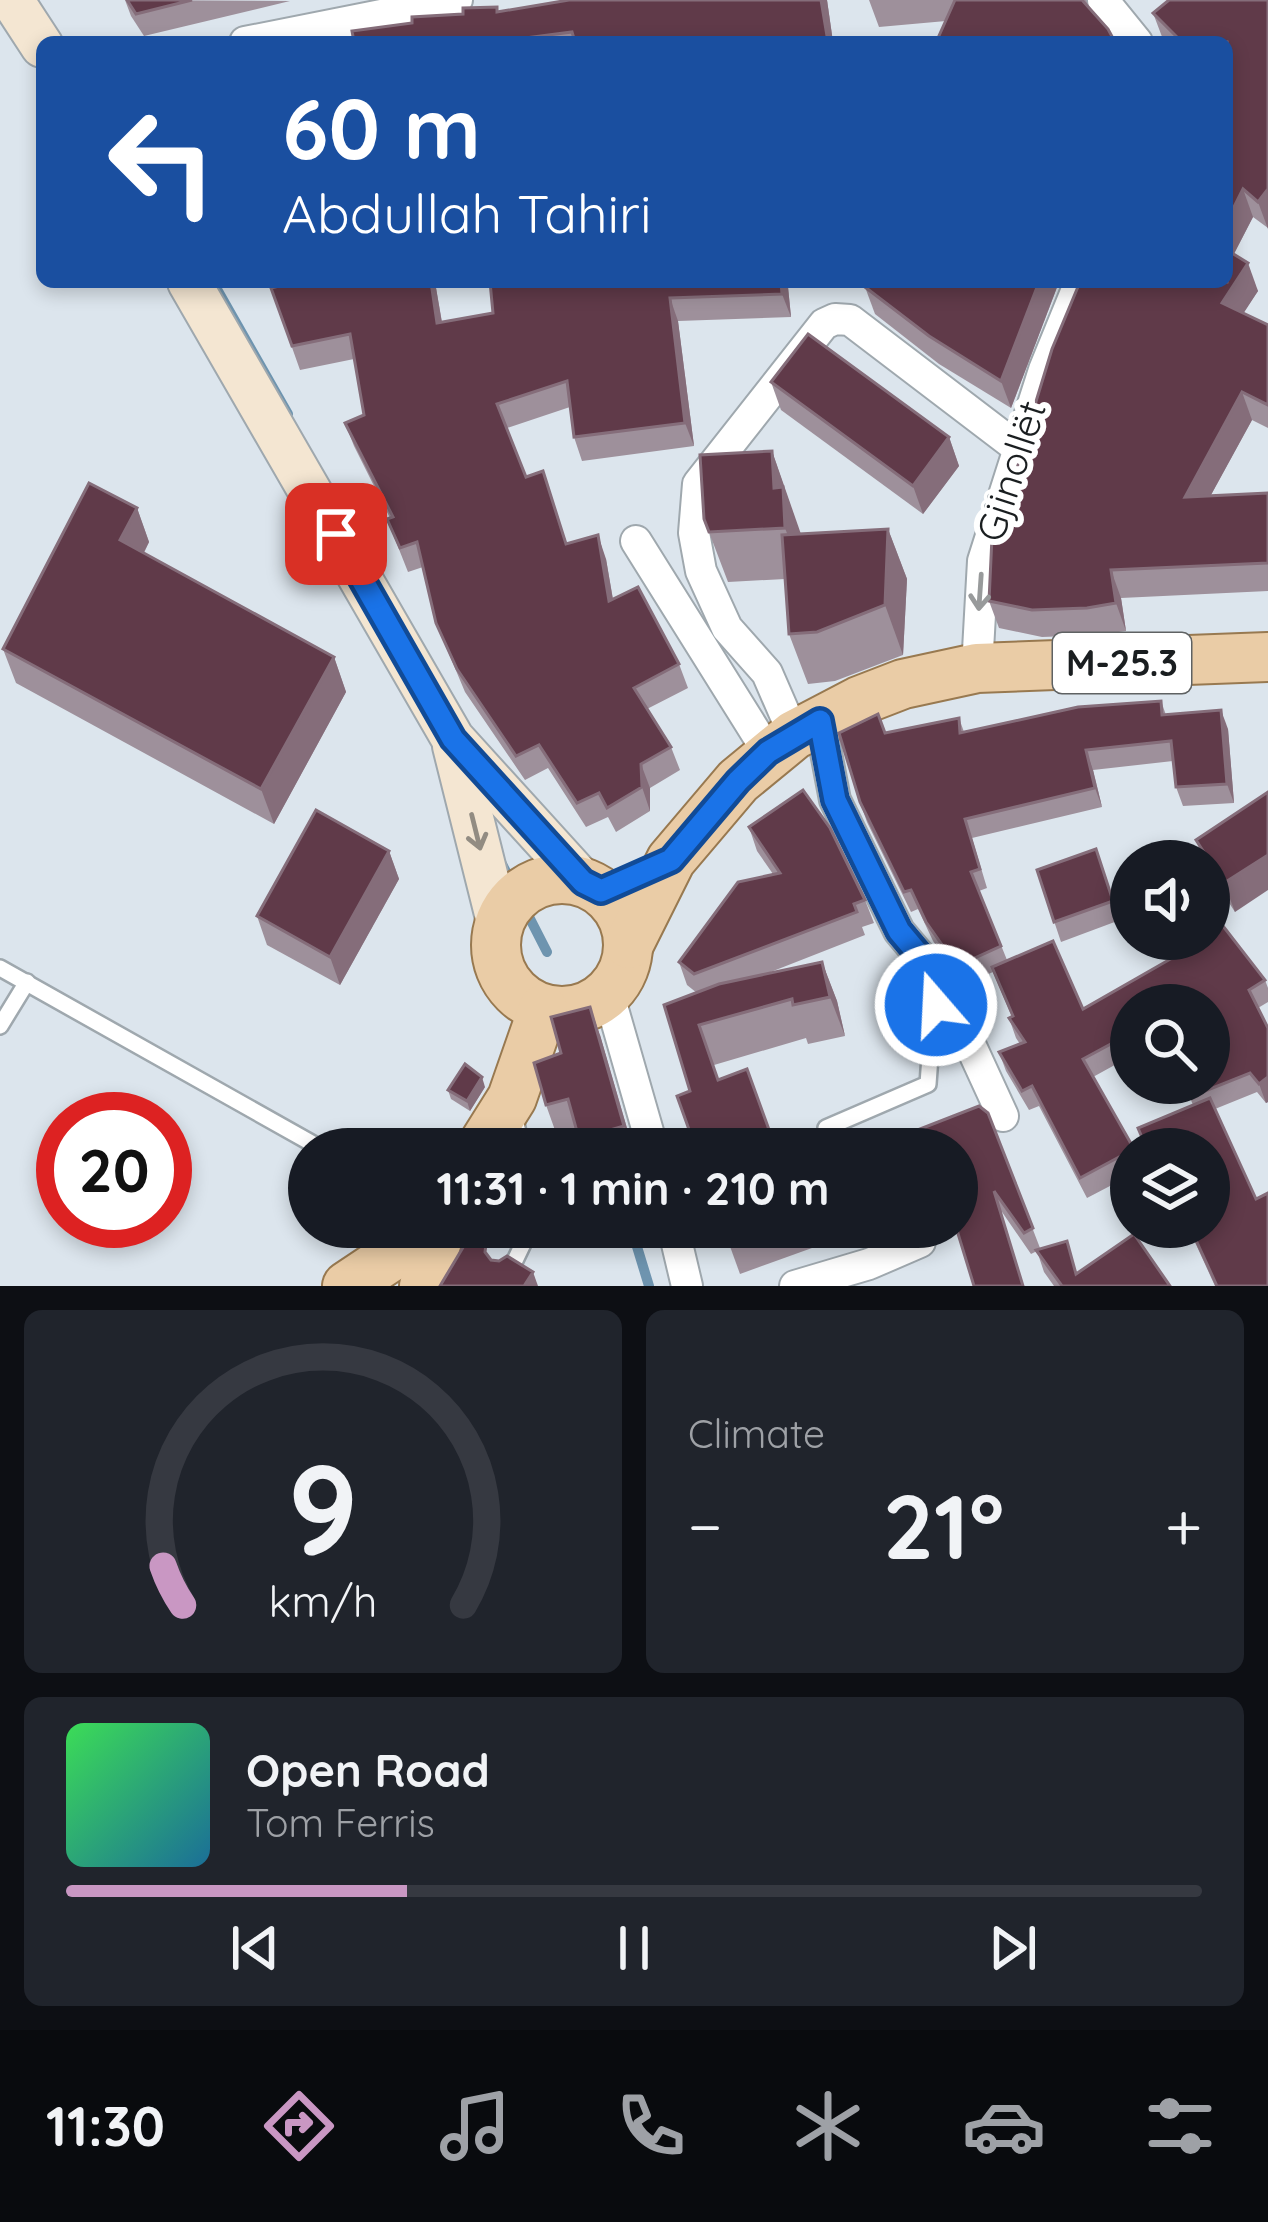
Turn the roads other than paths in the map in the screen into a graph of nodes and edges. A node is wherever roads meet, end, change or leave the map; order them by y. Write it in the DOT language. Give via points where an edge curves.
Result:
graph roads {
  1 [pos="12,0"];
  2 [pos="457,0"];
  3 [pos="1103,0"];
  4 [pos="412,3"];
  5 [pos="270,36"];
  6 [pos="1132,36"];
  7 [pos="36,37"];
  8 [pos="201,288"];
  9 [pos="1078,288"];
  10 [pos="1018,448"];
  11 [pos="636,541"];
  12 [pos="1268,656"];
  13 [pos="977,668"];
  14 [pos="794,736"];
  15 [pos="453,739"];
  16 [pos="671,860"];
  17 [pos="592,887"];
  18 [pos="499,926"];
  19 [pos="629,944"];
  20 [pos="0,968"];
  21 [pos="941,981"];
  22 [pos="27,982"];
  23 [pos="608,992"];
  24 [pos="543,1010"];
  25 [pos="0,1026"];
  26 [pos="512,1098"];
  27 [pos="1003,1116"];
  28 [pos="493,1128"];
  29 [pos="517,1128"];
  30 [pos="647,1128"];
  31 [pos="826,1128"];
  32 [pos="288,1130"];
  33 [pos="402,1248"];
  34 [pos="435,1248"];
  35 [pos="521,1248"];
  36 [pos="679,1248"];
  37 [pos="906,1248"];
  38 [pos="507,1278"];
  39 [pos="347,1286"];
  40 [pos="424,1286"];
  41 [pos="687,1286"];
  42 [pos="795,1286"];
  1 -- 7 [label="main road"];
  2 -- 4 [label="street"];
  3 -- 6 [label="street"];
  4 -- 5 [label="street"];
  8 -- 15 [label="main road"];
  9 -- 10 [label="street, Gjinollët"];
  10 -- 13 [label="street, Gjinollët, one-way" via="983,561"];
  10 -- 14 [label="street" via="850,320 835,319 726,445 698,484 701,571 727,628 766,673"];
  11 -- 14 [label="street"];
  12 -- 13 [label="main road, M-25.3"];
  13 -- 14 [label="main road, M-25.3" via="903,684"];
  14 -- 16 [label="main road, M-25.3" via="738,781"];
  14 -- 21 [label="street" via="899,931"];
  15 -- 17 [label="main road"];
  15 -- 18 [label="main road, one-way"];
  16 -- 17 [label="main road, M-25.3"];
  16 -- 19 [label="main road, M-25.3"];
  17 -- 18 [label="main road, M-25.3" via="541,882 507,907"];
  17 -- 19 [label="main road" via="616,906"];
  18 -- 24 [label="main road" via="499,967"];
  19 -- 23 [label="main road, M-25.3"];
  20 -- 22 [label="lane"];
  21 -- 27 [label="street"];
  21 -- 31 [label="lane" via="928,1084"];
  22 -- 25 [label="lane"];
  22 -- 32 [label="lane"];
  23 -- 24 [label="main road" via="582,1007"];
  23 -- 30 [label="street"];
  24 -- 26 [label="main road"];
  26 -- 28 [label="main road"];
  26 -- 29 [label="lane"];
  33 -- 39 [label="main road"];
  34 -- 40 [label="main road"];
  35 -- 38 [label="lane"];
  36 -- 41 [label="street"];
  37 -- 42 [label="street"];
}
